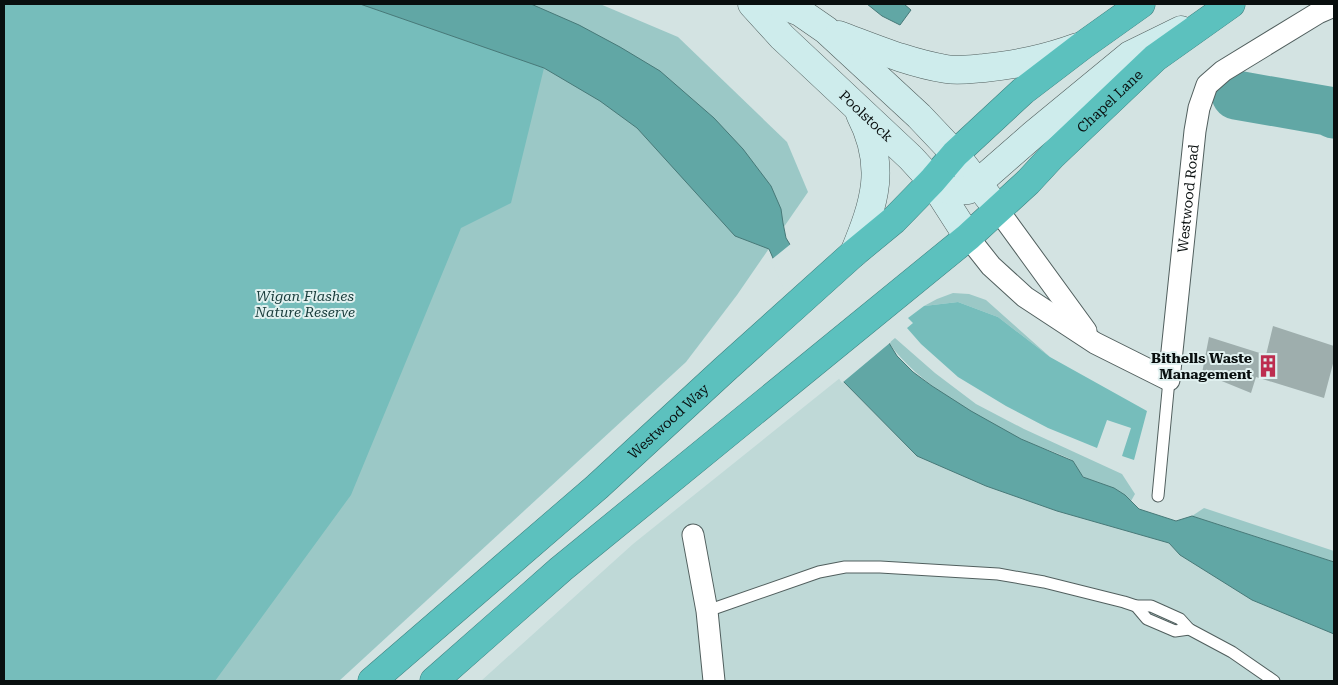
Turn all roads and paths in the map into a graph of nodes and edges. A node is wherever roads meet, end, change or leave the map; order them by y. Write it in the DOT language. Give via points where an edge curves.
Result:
graph roads {
  1 [pos="752,4"];
  2 [pos="780,4"];
  3 [pos="1141,4"];
  4 [pos="1334,6"];
  5 [pos="1223,9"];
  6 [pos="826,30"];
  7 [pos="1082,46"];
  8 [pos="851,101"];
  9 [pos="955,154"];
  10 [pos="932,181"];
  11 [pos="978,183"];
  12 [pos="998,210"];
  13 [pos="968,237"];
  14 [pos="854,253"];
  15 [pos="1095,343"];
  16 [pos="1169,380"];
  17 [pos="1158,496"];
  18 [pos="693,536"];
  19 [pos="707,611"];
  20 [pos="372,681"];
  21 [pos="434,681"];
  22 [pos="714,681"];
  23 [pos="1274,681"];
  1 -- 8 [label="main road, Poolstock" via="782,37"];
  2 -- 6 [label="main road" via="800,12"];
  3 -- 7 [label="highway"];
  4 -- 16 [label="street, Westwood Road" via="1223,71 1207,85 1195,131"];
  5 -- 11 [label="main road" via="1130,55"];
  5 -- 12 [label="highway, Chapel Lane" via="1155,58"];
  6 -- 7 [label="main road" via="916,62 948,69 1020,64"];
  6 -- 9 [label="main road"];
  7 -- 9 [label="highway" via="1023,91"];
  8 -- 10 [label="main road, Poolstock"];
  8 -- 14 [label="main road" via="867,129 877,178 866,225"];
  9 -- 10 [label="highway, Westwood Way"];
  9 -- 11 [label="main road"];
  10 -- 11 [label="main road" via="941,188 955,191 968,190"];
  10 -- 13 [label="main road, Poolstock"];
  10 -- 14 [label="highway, Westwood Way" via="894,220"];
  11 -- 12 [label="main road"];
  12 -- 13 [label="highway"];
  12 -- 15 [label="street"];
  13 -- 15 [label="street" via="990,266 1025,297"];
  13 -- 21 [label="highway" via="561,568"];
  14 -- 20 [label="highway, Westwood Way" via="598,487"];
  15 -- 16 [label="street"];
  16 -- 17 [label="lane"];
  18 -- 19 [label="street"];
  19 -- 22 [label="street"];
  19 -- 23 [label="lane" via="819,572 845,567 998,574 1044,582 1136,606 1151,606 1180,619 1189,629 1232,652"];
}
